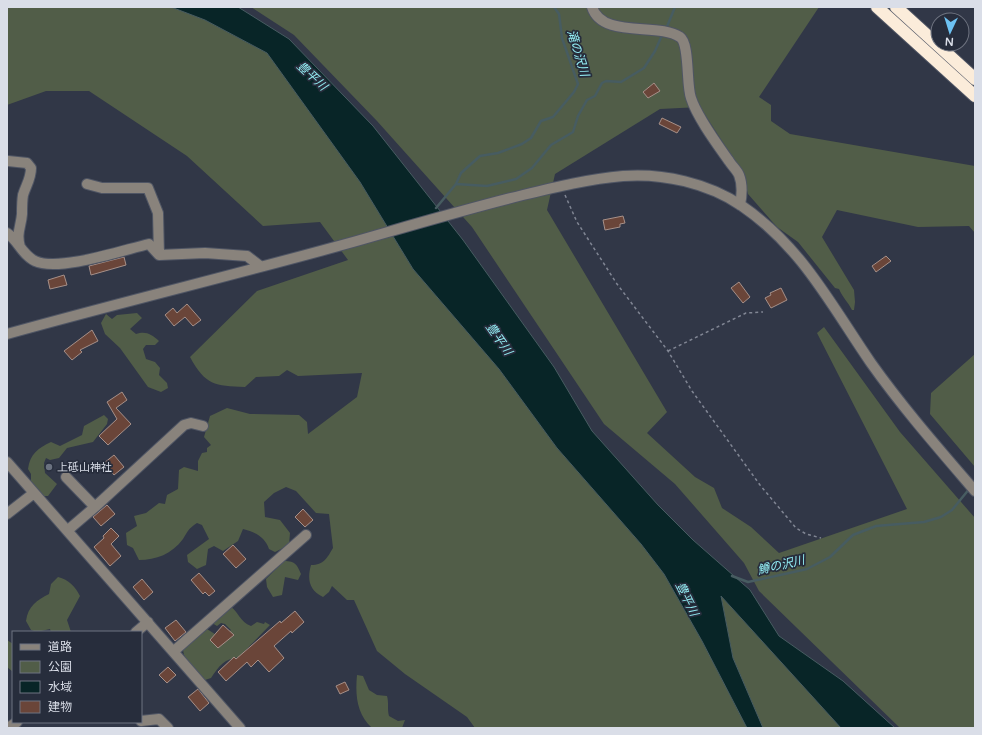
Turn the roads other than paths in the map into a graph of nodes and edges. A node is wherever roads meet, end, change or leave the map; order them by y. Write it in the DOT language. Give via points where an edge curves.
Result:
graph roads {
  1 [pos="592,7"];
  2 [pos="877,7"];
  3 [pos="896,7"];
  4 [pos="975,79"];
  5 [pos="975,96"];
  6 [pos="8,161"];
  7 [pos="87,184"];
  8 [pos="740,205"];
  9 [pos="7,233"];
  10 [pos="20,249"];
  11 [pos="158,255"];
  12 [pos="260,266"];
  13 [pos="7,334"];
  14 [pos="203,426"];
  15 [pos="8,466"];
  16 [pos="66,477"];
  17 [pos="972,487"];
  18 [pos="34,493"];
  19 [pos="95,507"];
  20 [pos="7,514"];
  21 [pos="68,530"];
  22 [pos="306,535"];
  23 [pos="148,622"];
  24 [pos="137,631"];
  25 [pos="174,652"];
  26 [pos="142,722"];
  27 [pos="168,728"];
  28 [pos="240,728"];
  1 -- 8 [label="street" via="602,20 615,27 666,31 681,38 686,48 691,98 739,174 742,189"];
  2 -- 5 [label="highway"];
  3 -- 4 [label="highway"];
  6 -- 10 [label="street" via="27,163 31,168 17,237"];
  7 -- 11 [label="street" via="102,188 148,188 158,213"];
  8 -- 12 [label="street" via="713,191 677,180 623,176 560,186"];
  8 -- 17 [label="street" via="770,227 801,259 912,418"];
  9 -- 10 [label="street"];
  10 -- 11 [label="street" via="35,261 46,263 70,263 149,244"];
  11 -- 12 [label="street" via="205,253 247,256"];
  12 -- 13 [label="street"];
  14 -- 19 [label="street" via="191,423 184,425"];
  15 -- 18 [label="street"];
  16 -- 19 [label="street"];
  18 -- 20 [label="street"];
  18 -- 21 [label="street"];
  19 -- 21 [label="street"];
  21 -- 23 [label="street"];
  22 -- 25 [label="street"];
  23 -- 24 [label="street"];
  23 -- 25 [label="street"];
  25 -- 28 [label="street"];
  26 -- 27 [label="street" via="159,719"];
}
